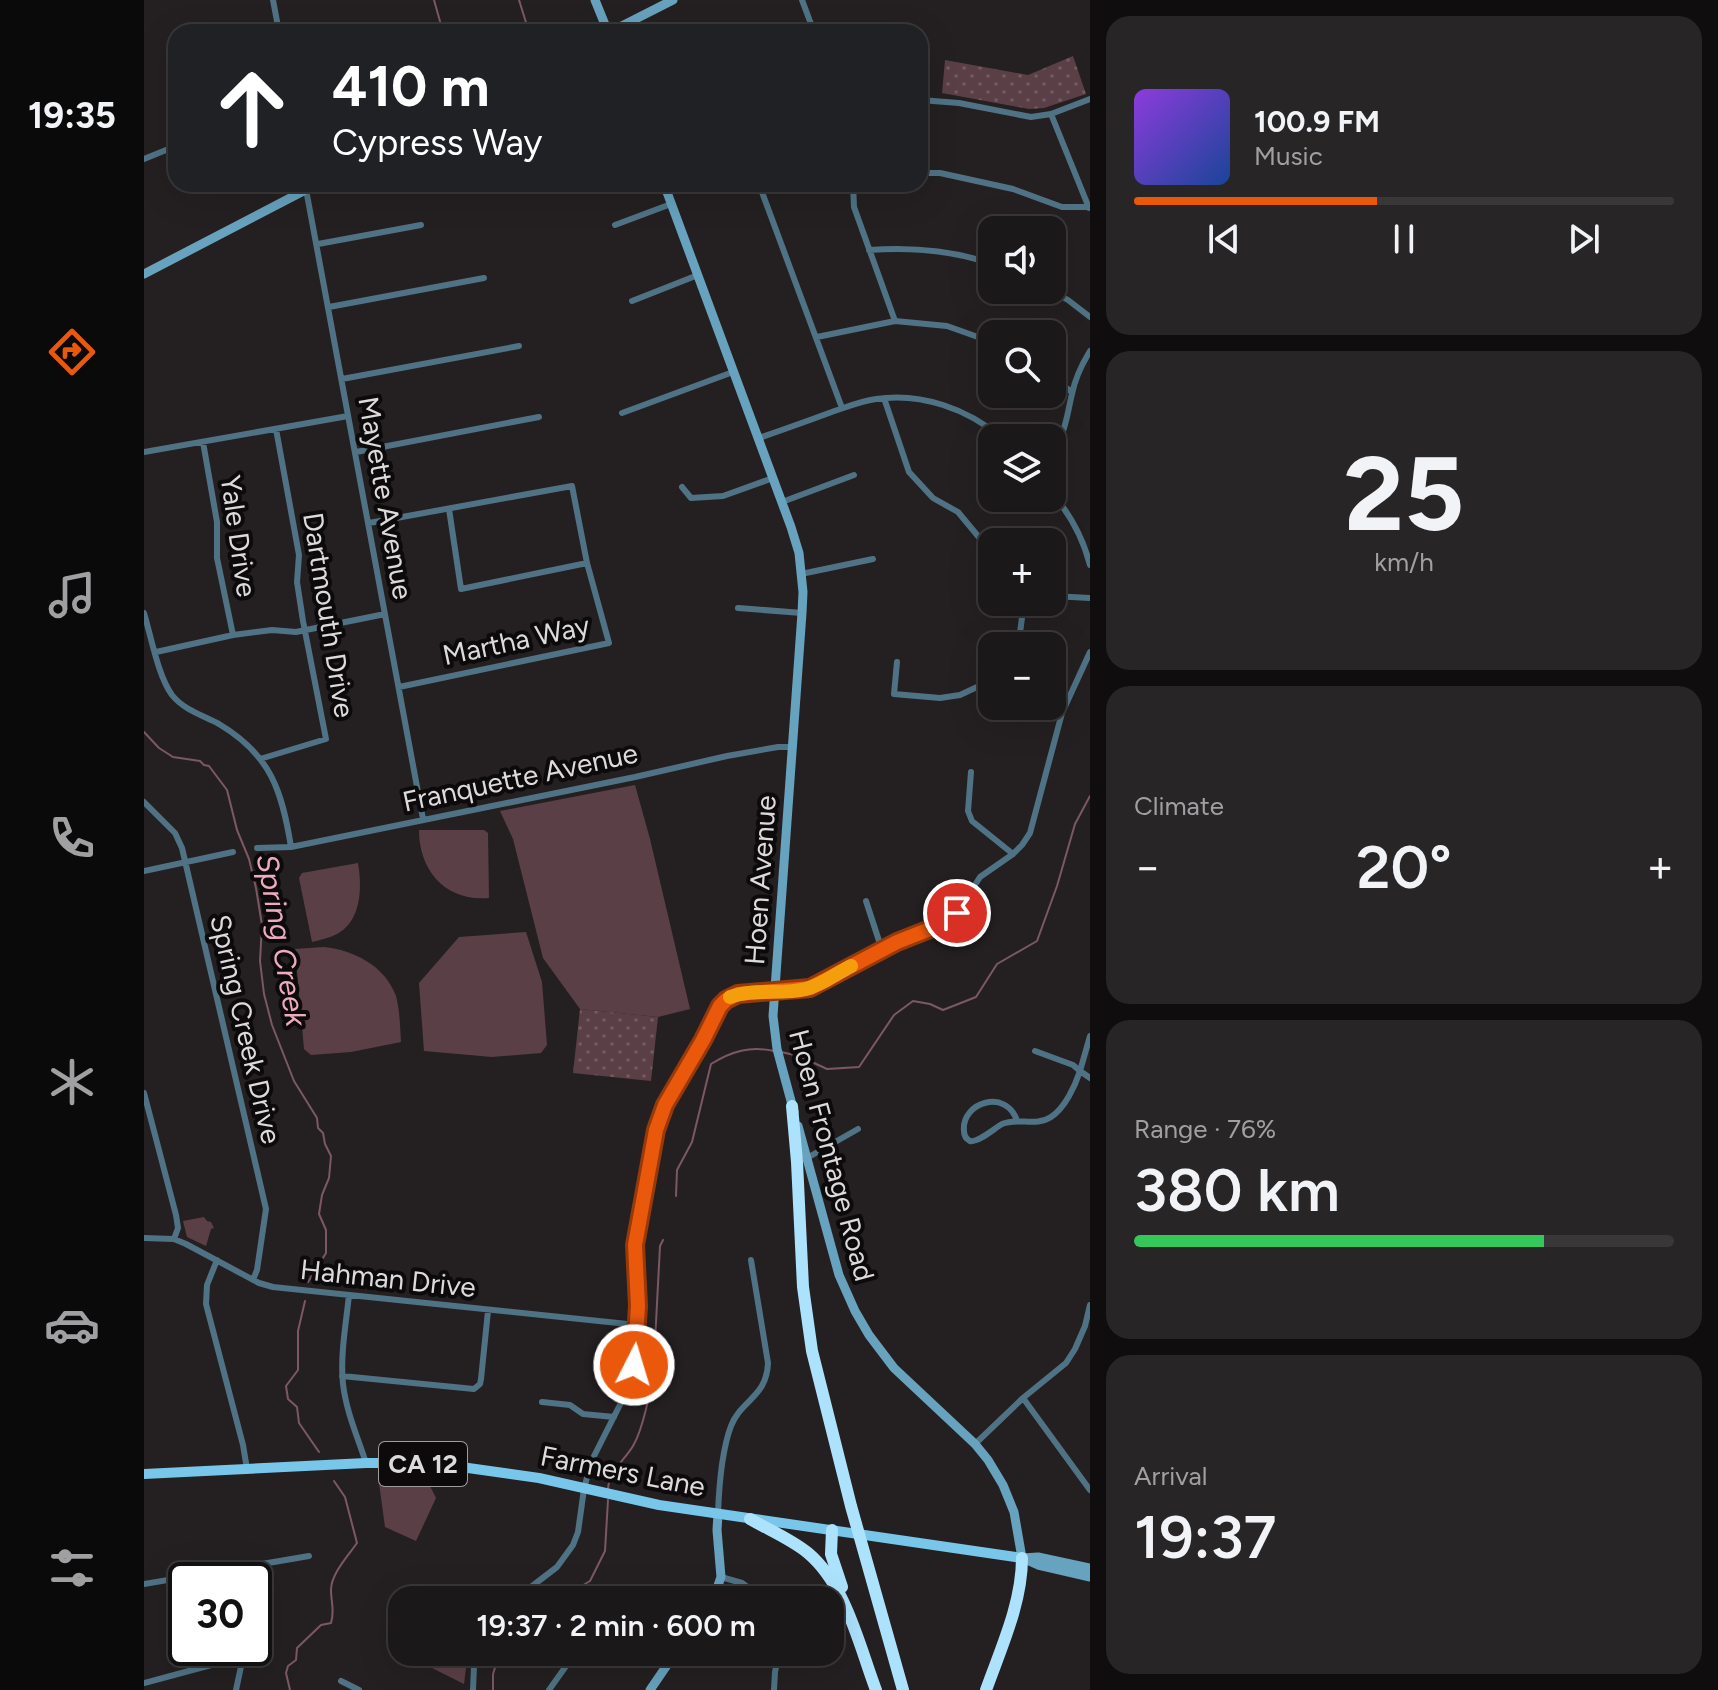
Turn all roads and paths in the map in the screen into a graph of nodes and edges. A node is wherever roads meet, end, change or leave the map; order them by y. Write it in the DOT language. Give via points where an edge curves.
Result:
graph roads {
  1 [pos="273,0"];
  2 [pos="595,0"];
  3 [pos="673,0"];
  4 [pos="802,0"];
  5 [pos="278,24"];
  6 [pos="606,24"];
  7 [pos="625,24"];
  8 [pos="811,24"];
  9 [pos="1090,99"];
  10 [pos="928,101"];
  11 [pos="1051,114"];
  12 [pos="168,149"];
  13 [pos="144,159"];
  14 [pos="928,173"];
  15 [pos="297,192"];
  16 [pos="307,192"];
  17 [pos="667,192"];
  18 [pos="762,192"];
  19 [pos="853,192"];
  20 [pos="671,204"];
  21 [pos="1089,209"];
  22 [pos="421,225"];
  23 [pos="615,225"];
  24 [pos="318,244"];
  25 [pos="869,250"];
  26 [pos="978,260"];
  27 [pos="144,274"];
  28 [pos="698,275"];
  29 [pos="484,278"];
  30 [pos="1066,299"];
  31 [pos="632,301"];
  32 [pos="329,307"];
  33 [pos="1090,317"];
  34 [pos="895,321"];
  35 [pos="817,337"];
  36 [pos="978,337"];
  37 [pos="519,346"];
  38 [pos="1090,351"];
  39 [pos="733,372"];
  40 [pos="342,379"];
  41 [pos="1066,388"];
  42 [pos="1072,392"];
  43 [pos="884,398"];
  44 [pos="842,408"];
  45 [pos="622,413"];
  46 [pos="348,416"];
  47 [pos="539,417"];
  48 [pos="982,424"];
  49 [pos="1066,424"];
  50 [pos="276,429"];
  51 [pos="759,438"];
  52 [pos="203,442"];
  53 [pos="144,452"];
  54 [pos="356,452"];
  55 [pos="854,475"];
  56 [pos="773,478"];
  57 [pos="682,487"];
  58 [pos="782,502"];
  59 [pos="449,509"];
  60 [pos="1066,510"];
  61 [pos="369,523"];
  62 [pos="978,536"];
  63 [pos="873,559"];
  64 [pos="587,563"];
  65 [pos="1090,565"];
  66 [pos="801,574"];
  67 [pos="1066,597"];
  68 [pos="1090,598"];
  69 [pos="738,608"];
  70 [pos="144,613"];
  71 [pos="802,613"];
  72 [pos="385,614"];
  73 [pos="305,629"];
  74 [pos="233,635"];
  75 [pos="156,652"];
  76 [pos="1090,652"];
  77 [pos="897,662"];
  78 [pos="399,687"];
  79 [pos="978,687"];
  80 [pos="791,747"];
  81 [pos="260,759"];
  82 [pos="971,772"];
  83 [pos="144,802"];
  84 [pos="423,819"];
  85 [pos="291,847"];
  86 [pos="257,848"];
  87 [pos="233,852"];
  88 [pos="1013,854"];
  89 [pos="184,862"];
  90 [pos="144,871"];
  91 [pos="866,901"];
  92 [pos="882,950"];
  93 [pos="775,991"];
  94 [pos="1090,1036"];
  95 [pos="1035,1051"];
  96 [pos="1080,1071"];
  97 [pos="1090,1078"];
  98 [pos="144,1093"];
  99 [pos="792,1106"];
  100 [pos="1017,1121"];
  101 [pos="858,1129"];
  102 [pos="807,1158"];
  103 [pos="144,1238"];
  104 [pos="174,1239"];
  105 [pos="217,1260"];
  106 [pos="751,1260"];
  107 [pos="253,1280"];
  108 [pos="349,1295"];
  109 [pos="1090,1305"];
  110 [pos="488,1311"];
  111 [pos="637,1325"];
  112 [pos="666,1361"];
  113 [pos="634,1365"];
  114 [pos="342,1376"];
  115 [pos="1023,1398"];
  116 [pos="542,1402"];
  117 [pos="614,1417"];
  118 [pos="975,1444"];
  119 [pos="366,1463"];
  120 [pos="247,1469"];
  121 [pos="144,1474"];
  122 [pos="584,1489"];
  123 [pos="1090,1490"];
  124 [pos="718,1514"];
  125 [pos="750,1519"];
  126 [pos="832,1530"];
  127 [pos="309,1556"];
  128 [pos="1022,1558"];
  129 [pos="272,1563"];
  130 [pos="1090,1568"];
  131 [pos="721,1577"];
  132 [pos="1090,1577"];
  133 [pos="168,1580"];
  134 [pos="144,1584"];
  135 [pos="532,1586"];
  136 [pos="718,1586"];
  137 [pos="746,1586"];
  138 [pos="849,1617"];
  139 [pos="207,1666"];
  140 [pos="241,1666"];
  141 [pos="474,1666"];
  142 [pos="566,1666"];
  143 [pos="666,1666"];
  144 [pos="776,1666"];
  145 [pos="341,1681"];
  146 [pos="144,1683"];
  147 [pos="236,1690"];
  148 [pos="359,1690"];
  149 [pos="473,1690"];
  150 [pos="549,1690"];
  151 [pos="650,1690"];
  152 [pos="774,1690"];
  153 [pos="876,1690"];
  154 [pos="903,1690"];
  155 [pos="986,1690"];
  1 -- 5 [label="street"];
  2 -- 6 [label="street"];
  3 -- 7 [label="street"];
  4 -- 8 [label="street"];
  9 -- 11 [label="street"];
  10 -- 11 [label="street" via="1021,116"];
  11 -- 21 [label="street"];
  12 -- 13 [label="street"];
  14 -- 21 [label="street"];
  15 -- 27 [label="street"];
  16 -- 24 [label="street, Mayette Avenue"];
  17 -- 20 [label="street, Hoen Avenue"];
  18 -- 35 [label="street"];
  19 -- 25 [label="street"];
  20 -- 23 [label="street"];
  20 -- 28 [label="street, Hoen Avenue"];
  22 -- 24 [label="street"];
  24 -- 32 [label="street, Mayette Avenue"];
  25 -- 26 [label="street" via="925,249"];
  25 -- 34 [label="street"];
  28 -- 31 [label="street"];
  28 -- 39 [label="street, Hoen Avenue"];
  29 -- 32 [label="street"];
  30 -- 33 [label="street"];
  32 -- 40 [label="street, Mayette Avenue"];
  34 -- 35 [label="street"];
  34 -- 36 [label="street" via="947,326"];
  35 -- 44 [label="street"];
  37 -- 40 [label="street"];
  38 -- 42 [label="street"];
  39 -- 45 [label="street"];
  39 -- 51 [label="street, Hoen Avenue"];
  40 -- 46 [label="street, Mayette Avenue"];
  41 -- 42 [label="street"];
  42 -- 49 [label="street"];
  43 -- 44 [label="street"];
  43 -- 48 [label="street" via="941,404"];
  43 -- 62 [label="street" via="909,472 933,498 958,512"];
  44 -- 51 [label="street"];
  46 -- 50 [label="street"];
  46 -- 54 [label="street, Mayette Avenue"];
  47 -- 54 [label="street"];
  50 -- 52 [label="street"];
  50 -- 73 [label="street, Dartmouth Drive" via="299,555 297,582"];
  51 -- 56 [label="street, Hoen Avenue"];
  52 -- 53 [label="street"];
  52 -- 74 [label="street, Yale Drive"];
  54 -- 61 [label="street, Mayette Avenue"];
  55 -- 58 [label="street"];
  56 -- 57 [label="street" via="716,497 691,498"];
  56 -- 58 [label="street, Hoen Avenue"];
  58 -- 66 [label="street, Hoen Avenue"];
  59 -- 61 [label="street"];
  59 -- 64 [label="street" via="572,486"];
  59 -- 64 [label="street" via="461,589"];
  60 -- 65 [label="street"];
  61 -- 72 [label="street, Mayette Avenue"];
  63 -- 66 [label="street"];
  64 -- 78 [label="street, Martha Way" via="609,643"];
  66 -- 71 [label="street, Hoen Avenue"];
  67 -- 68 [label="street"];
  69 -- 71 [label="street"];
  70 -- 75 [label="street"];
  71 -- 80 [label="street, Hoen Avenue"];
  72 -- 73 [label="street"];
  72 -- 78 [label="street, Mayette Avenue"];
  73 -- 74 [label="street"];
  73 -- 81 [label="street, Dartmouth Drive" via="326,739"];
  74 -- 75 [label="street"];
  75 -- 81 [label="street" via="166,686 179,702 237,736"];
  76 -- 88 [label="street" via="1062,713 1030,833"];
  77 -- 79 [label="street" via="894,694 940,698"];
  78 -- 84 [label="street, Mayette Avenue"];
  80 -- 84 [label="street, Franquette Avenue"];
  80 -- 93 [label="street, Hoen Avenue"];
  81 -- 85 [label="street" via="281,798"];
  82 -- 88 [label="street" via="972,821"];
  83 -- 89 [label="street, Spring Creek Drive" via="178,837"];
  84 -- 85 [label="street, Franquette Avenue"];
  85 -- 86 [label="street, Franquette Avenue"];
  87 -- 89 [label="street"];
  88 -- 92 [label="street" via="980,877 946,922"];
  89 -- 90 [label="street"];
  89 -- 107 [label="street, Spring Creek Drive" via="266,1209"];
  91 -- 92 [label="street"];
  92 -- 93 [label="street" via="810,988"];
  93 -- 99 [label="street, Hoen Frontage Road" via="774,1034"];
  93 -- 111 [label="street, Hoen Avenue" via="738,994 723,1003 662,1111 635,1245"];
  94 -- 96 [label="street"];
  95 -- 96 [label="street"];
  96 -- 97 [label="street"];
  96 -- 100 [label="street" via="1051,1117"];
  98 -- 104 [label="street" via="176,1215"];
  99 -- 102 [label="street, Hoen Frontage Road"];
  99 -- 154 [label="highway" via="802,1273 814,1363"];
  100 -- 100 [label="street" via="1008,1105 983,1104 973,1109 963,1129 967,1139 975,1141 1005,1122"];
  101 -- 102 [label="street"];
  102 -- 118 [label="street, Hoen Frontage Road" via="839,1275 859,1319 901,1375"];
  103 -- 104 [label="street, Hahman Drive"];
  104 -- 105 [label="street, Hahman Drive"];
  105 -- 107 [label="street, Hahman Drive"];
  105 -- 120 [label="street" via="206,1304"];
  106 -- 124 [label="street" via="768,1376 731,1425"];
  107 -- 108 [label="street, Hahman Drive" via="288,1290"];
  108 -- 110 [label="street, Hahman Drive"];
  108 -- 114 [label="street"];
  109 -- 115 [label="street" via="1066,1363"];
  110 -- 111 [label="street, Hahman Drive"];
  110 -- 114 [label="street" via="481,1379 474,1389"];
  111 -- 113 [label="street, Hoen Avenue"];
  112 -- 113 [label="street"];
  113 -- 117 [label="street, Hoen Avenue"];
  114 -- 119 [label="street"];
  115 -- 118 [label="street"];
  115 -- 123 [label="street"];
  116 -- 117 [label="street"];
  117 -- 122 [label="street, Hoen Avenue"];
  118 -- 128 [label="street, Hoen Frontage Road" via="1007,1494"];
  119 -- 120 [label="main road, Farmers Lane / CA 12"];
  119 -- 122 [label="main road, Farmers Lane / CA 12" via="488,1469"];
  120 -- 121 [label="main road, Farmers Lane / CA 12"];
  122 -- 124 [label="main road, Farmers Lane / CA 12"];
  122 -- 135 [label="street, Hoen Avenue" via="578,1532 569,1552"];
  124 -- 125 [label="main road, Farmers Lane / CA 12"];
  124 -- 131 [label="street"];
  125 -- 126 [label="main road, Farmers Lane / CA 12"];
  125 -- 138 [label="highway, CA 12" via="814,1558"];
  126 -- 128 [label="main road, Farmers Lane / CA 12"];
  126 -- 138 [label="highway" via="832,1557"];
  127 -- 129 [label="street"];
  128 -- 130 [label="street, Farmers Lane"];
  128 -- 132 [label="street"];
  128 -- 155 [label="highway" via="1015,1603"];
  131 -- 136 [label="street"];
  131 -- 137 [label="street"];
  133 -- 134 [label="street"];
  138 -- 153 [label="highway, CA 12"];
  139 -- 146 [label="street"];
  140 -- 147 [label="street"];
  141 -- 149 [label="street"];
  142 -- 150 [label="street"];
  143 -- 151 [label="street"];
  144 -- 152 [label="street"];
  145 -- 148 [label="street"];
}
